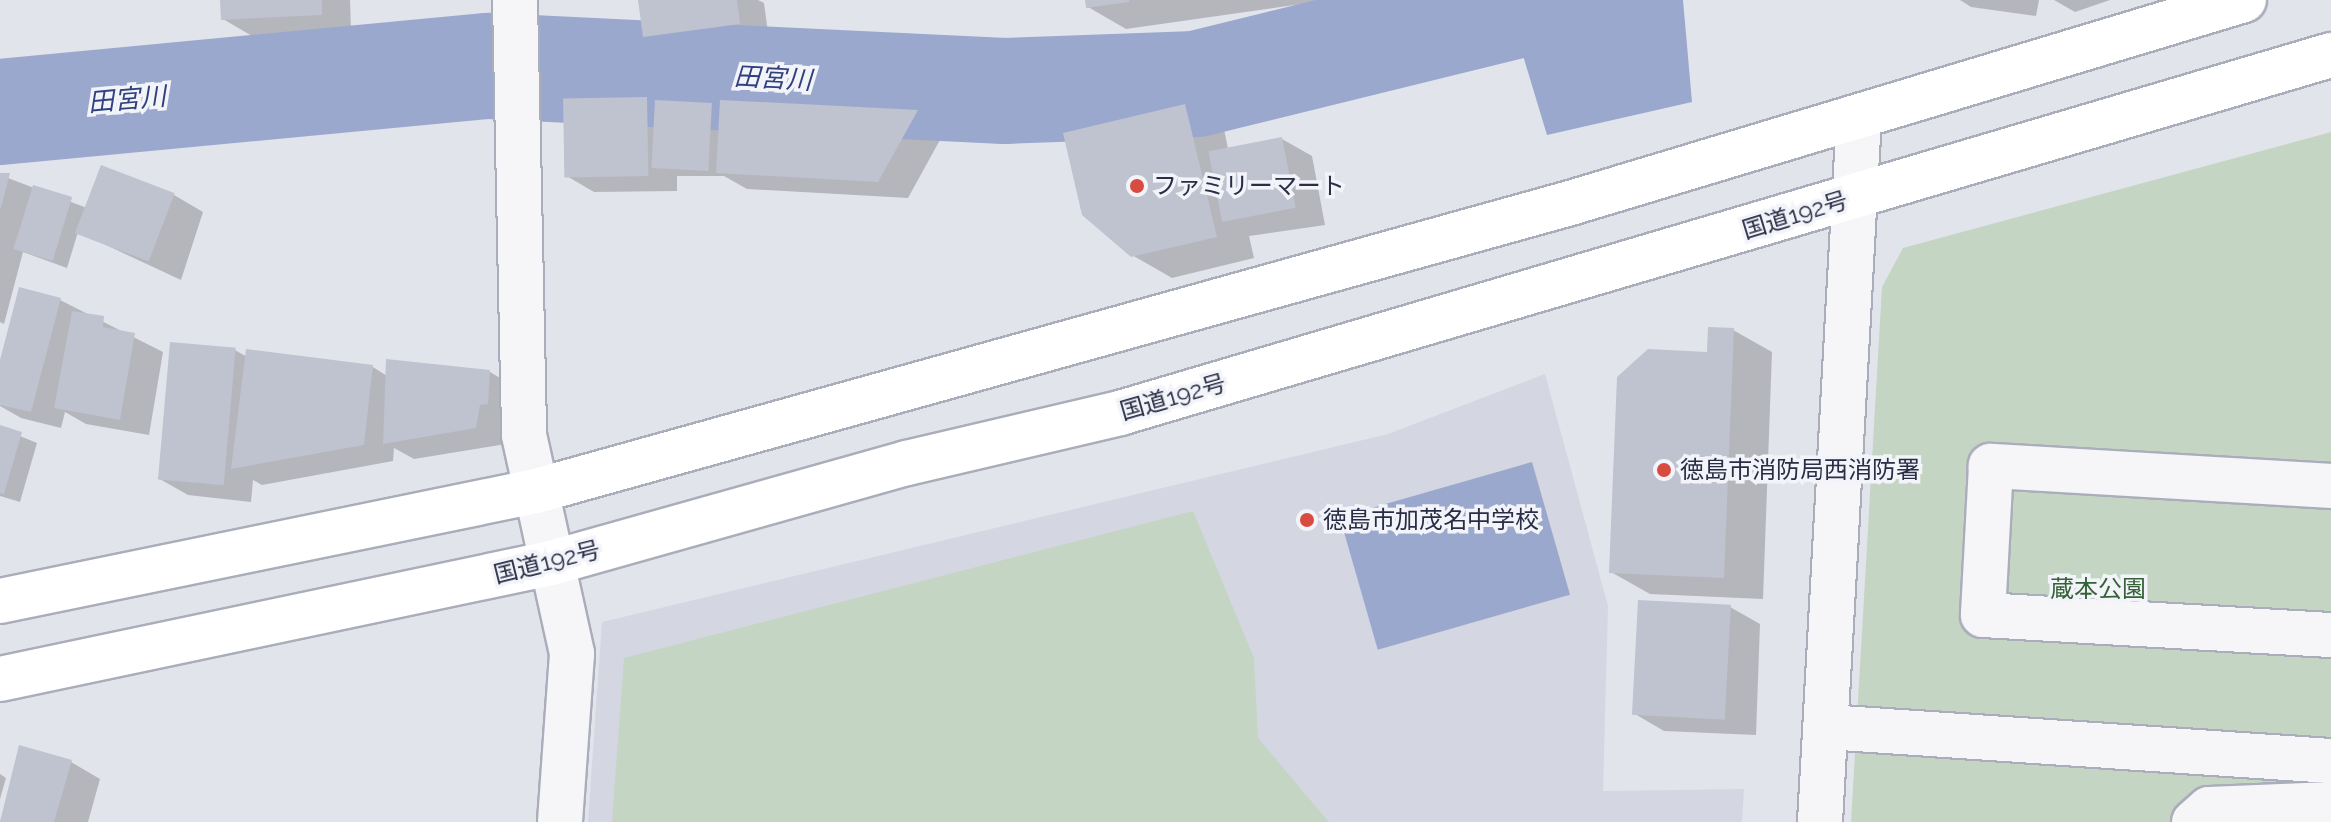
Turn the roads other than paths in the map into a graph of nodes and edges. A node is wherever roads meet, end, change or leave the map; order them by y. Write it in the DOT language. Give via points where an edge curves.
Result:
graph roads {
  1 [pos="2244,0"];
  2 [pos="515,21"];
  3 [pos="2331,55"];
  4 [pos="1859,117"];
  5 [pos="1853,197"];
  6 [pos="2331,486"];
  7 [pos="536,491"];
  8 [pos="551,563"];
  9 [pos="0,601"];
  10 [pos="2331,635"];
  11 [pos="0,679"];
  12 [pos="1827,727"];
  13 [pos="2331,761"];
  14 [pos="2331,804"];
  15 [pos="560,822"];
  16 [pos="1820,822"];
  17 [pos="2194,822"];
  1 -- 4 [label="highway"];
  2 -- 7 [label="street" via="524,435"];
  3 -- 5 [label="highway, 国道192号"];
  4 -- 5 [label="street"];
  4 -- 7 [label="highway" via="1567,204"];
  5 -- 8 [label="highway, 国道192号" via="1120,413 907,463"];
  5 -- 12 [label="street"];
  6 -- 10 [label="street" via="1991,466 1983,615"];
  7 -- 8 [label="street"];
  7 -- 9 [label="highway"];
  8 -- 11 [label="highway, 国道192号"];
  8 -- 15 [label="street" via="572,654"];
  12 -- 13 [label="street"];
  12 -- 16 [label="street"];
  14 -- 17 [label="street" via="2209,809"];
}
